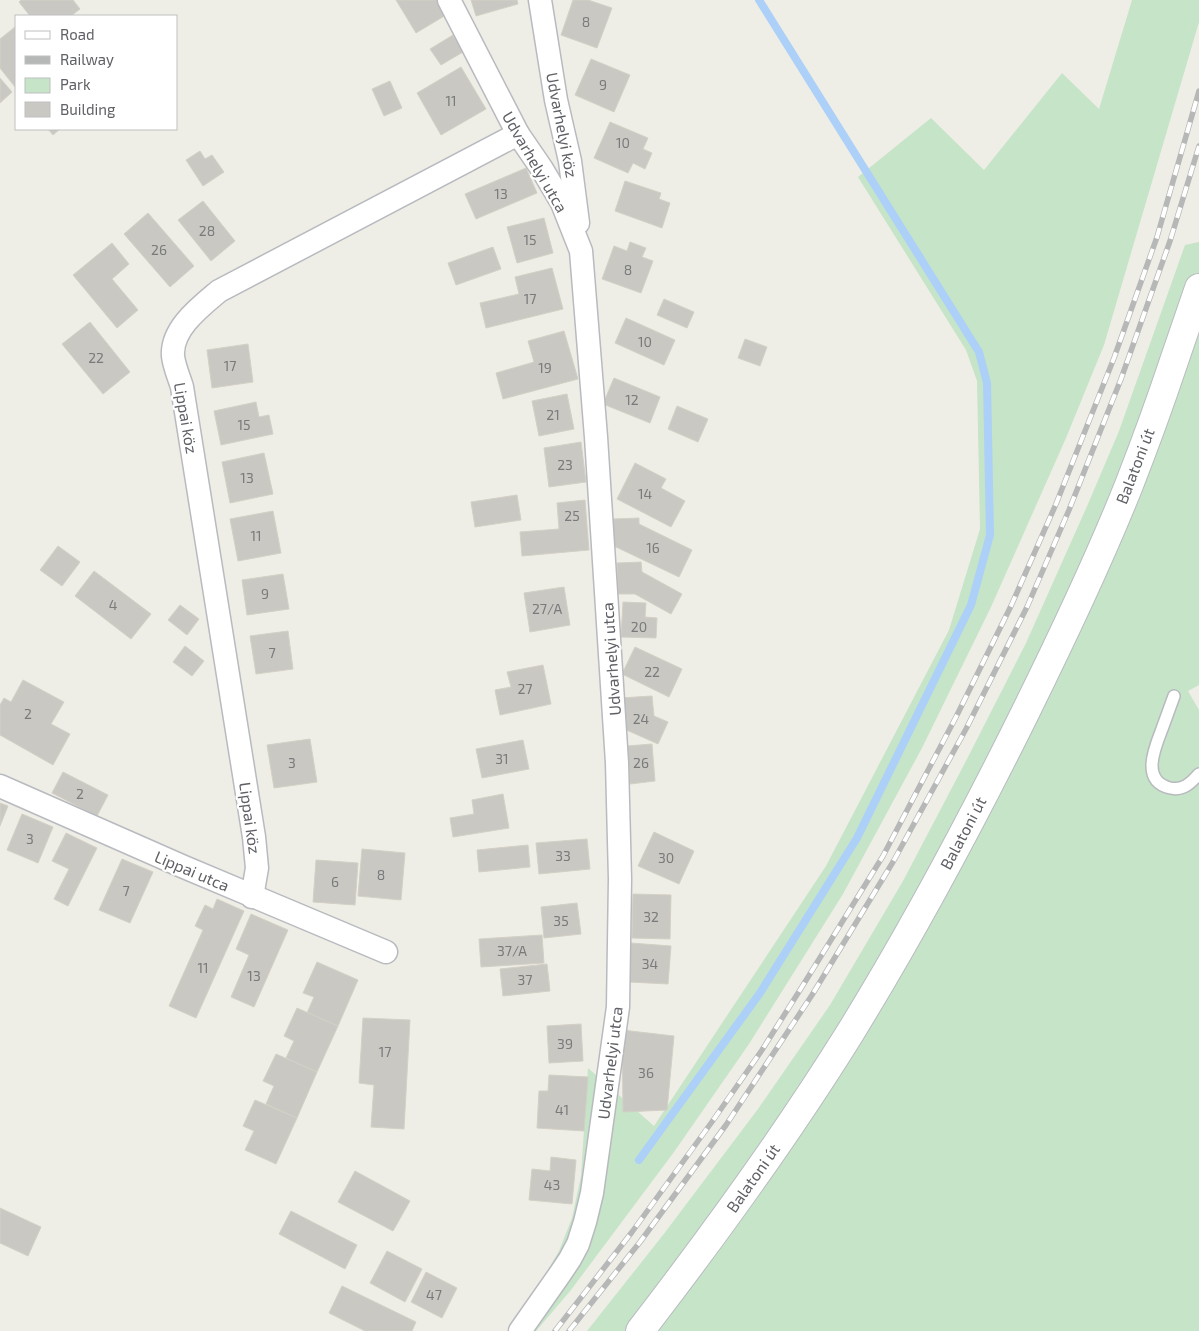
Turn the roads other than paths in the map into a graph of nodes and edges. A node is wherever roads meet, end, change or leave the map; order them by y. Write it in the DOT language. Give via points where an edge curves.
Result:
graph roads {
  1 [pos="449,0"];
  2 [pos="540,0"];
  3 [pos="518,134"];
  4 [pos="581,251"];
  5 [pos="1198,291"];
  6 [pos="1174,696"];
  7 [pos="1199,774"];
  8 [pos="0,786"];
  9 [pos="252,896"];
  10 [pos="386,952"];
  11 [pos="520,1331"];
  12 [pos="640,1331"];
  1 -- 3 [label="street, Udvarhelyi utca"];
  2 -- 4 [label="street, Udvarhelyi köz" via="556,100 570,161"];
  3 -- 4 [label="street, Udvarhelyi utca" via="562,203"];
  3 -- 9 [label="street, Lippai köz" via="219,291 201,307 175,340 173,357 182,387 254,837 257,868"];
  4 -- 11 [label="street, Udvarhelyi utca" via="618,763 618,1007 598,1155 585,1222 570,1259"];
  5 -- 12 [label="main road, Balatoni út" via="1129,485 1087,584 1002,759 948,861 869,1000 800,1110"];
  6 -- 7 [label="lane" via="1153,752 1154,778 1176,789 1183,788"];
  8 -- 9 [label="street, Lippai utca"];
  9 -- 10 [label="street, Lippai utca"];
}
